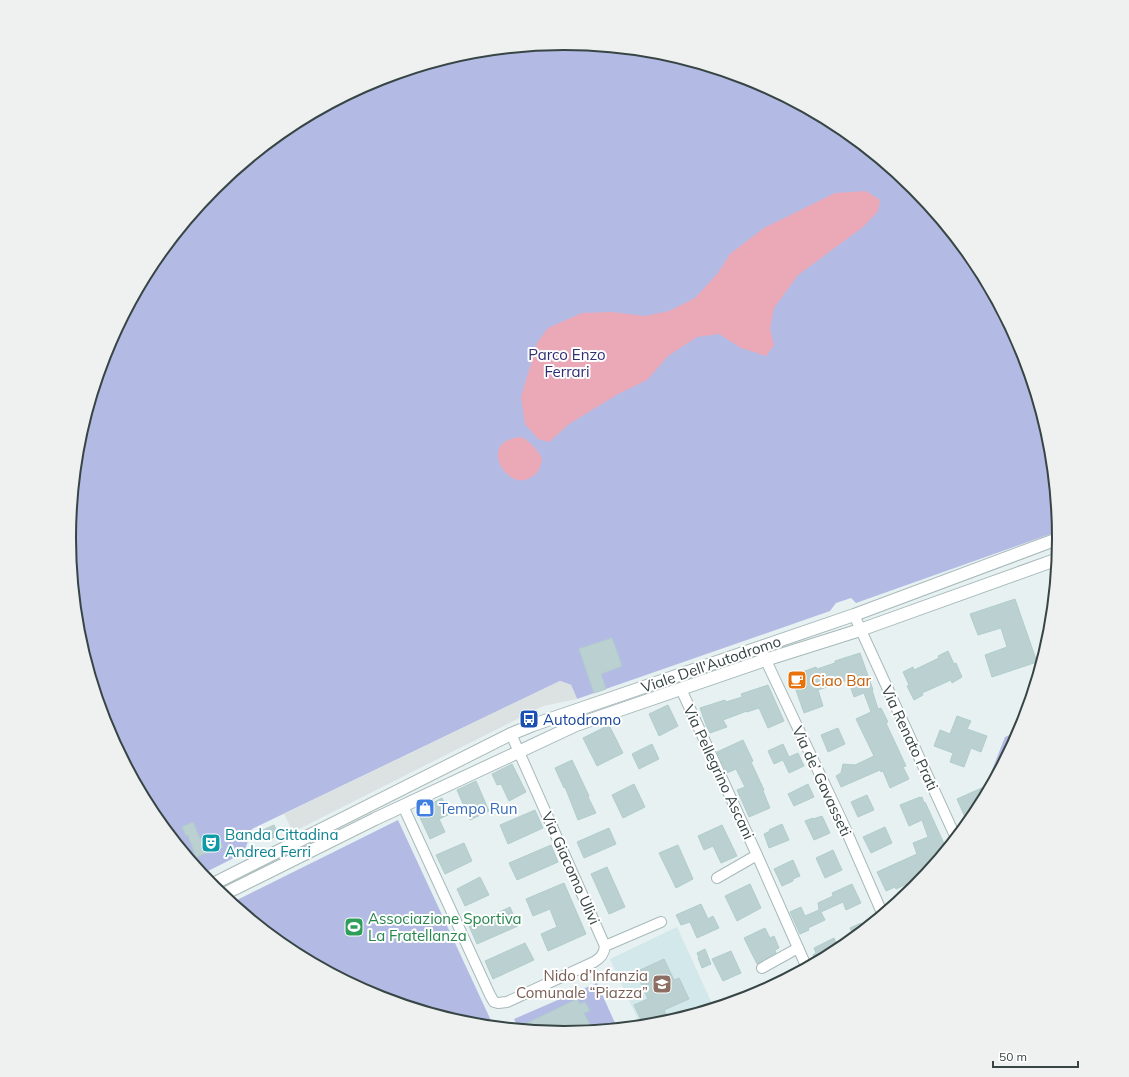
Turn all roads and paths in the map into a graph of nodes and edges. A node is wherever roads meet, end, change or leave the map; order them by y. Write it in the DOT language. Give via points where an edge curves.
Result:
graph roads {
  1 [pos="1053,541"];
  2 [pos="1052,561"];
  3 [pos="854,615"];
  4 [pos="860,630"];
  5 [pos="760,648"];
  6 [pos="766,660"];
  7 [pos="681,689"];
  8 [pos="570,712"];
  9 [pos="576,725"];
  10 [pos="511,734"];
  11 [pos="519,752"];
  12 [pos="370,806"];
  13 [pos="403,806"];
  14 [pos="375,819"];
  15 [pos="954,833"];
  16 [pos="757,855"];
  17 [pos="270,856"];
  18 [pos="275,868"];
  19 [pos="717,878"];
  20 [pos="218,883"];
  21 [pos="228,892"];
  22 [pos="881,911"];
  23 [pos="661,922"];
  24 [pos="605,946"];
  25 [pos="798,948"];
  26 [pos="805,964"];
  27 [pos="762,968"];
  1 -- 3 [label="street, Viale Dell'Autodromo"];
  2 -- 4 [label="street, Viale Dell'Autodromo"];
  3 -- 4 [label="street, Via Renato Prati"];
  3 -- 5 [label="street, Viale Dell'Autodromo"];
  4 -- 6 [label="street, Viale Dell'Autodromo"];
  4 -- 15 [label="street, Via Renato Prati"];
  5 -- 6 [label="street, Via de’ Gavasseti"];
  5 -- 8 [label="street, Viale Dell'Autodromo"];
  6 -- 7 [label="street, Viale Dell'Autodromo"];
  6 -- 22 [label="street, Via de’ Gavasseti"];
  7 -- 9 [label="street, Viale Dell'Autodromo"];
  7 -- 16 [label="street, Via Pellegrino Ascani"];
  8 -- 9 [label="street"];
  8 -- 10 [label="street, Viale Dell'Autodromo"];
  9 -- 11 [label="street, Viale Dell'Autodromo"];
  10 -- 11 [label="street, Via Giacomo Ulivi"];
  10 -- 12 [label="street, Viale Dell'Autodromo"];
  11 -- 13 [label="street, Viale Dell'Autodromo"];
  11 -- 24 [label="street, Via Giacomo Ulivi"];
  12 -- 14 [label="street"];
  12 -- 17 [label="street, Viale Dell'Autodromo"];
  13 -- 14 [label="street, Viale Dell'Autodromo"];
  13 -- 24 [label="street" via="494,1002 507,1002 594,962 600,958"];
  14 -- 18 [label="street, Viale Dell'Autodromo"];
  16 -- 19 [label="street, Via Pellegrino Ascani"];
  16 -- 25 [label="street, Via Pellegrino Ascani"];
  17 -- 18 [label="street"];
  17 -- 20 [label="street, Viale Dell'Autodromo"];
  18 -- 21 [label="street, Viale Dell'Autodromo"];
  23 -- 24 [label="street"];
  25 -- 26 [label="street, Via Pellegrino Ascani"];
  25 -- 27 [label="street"];
}
